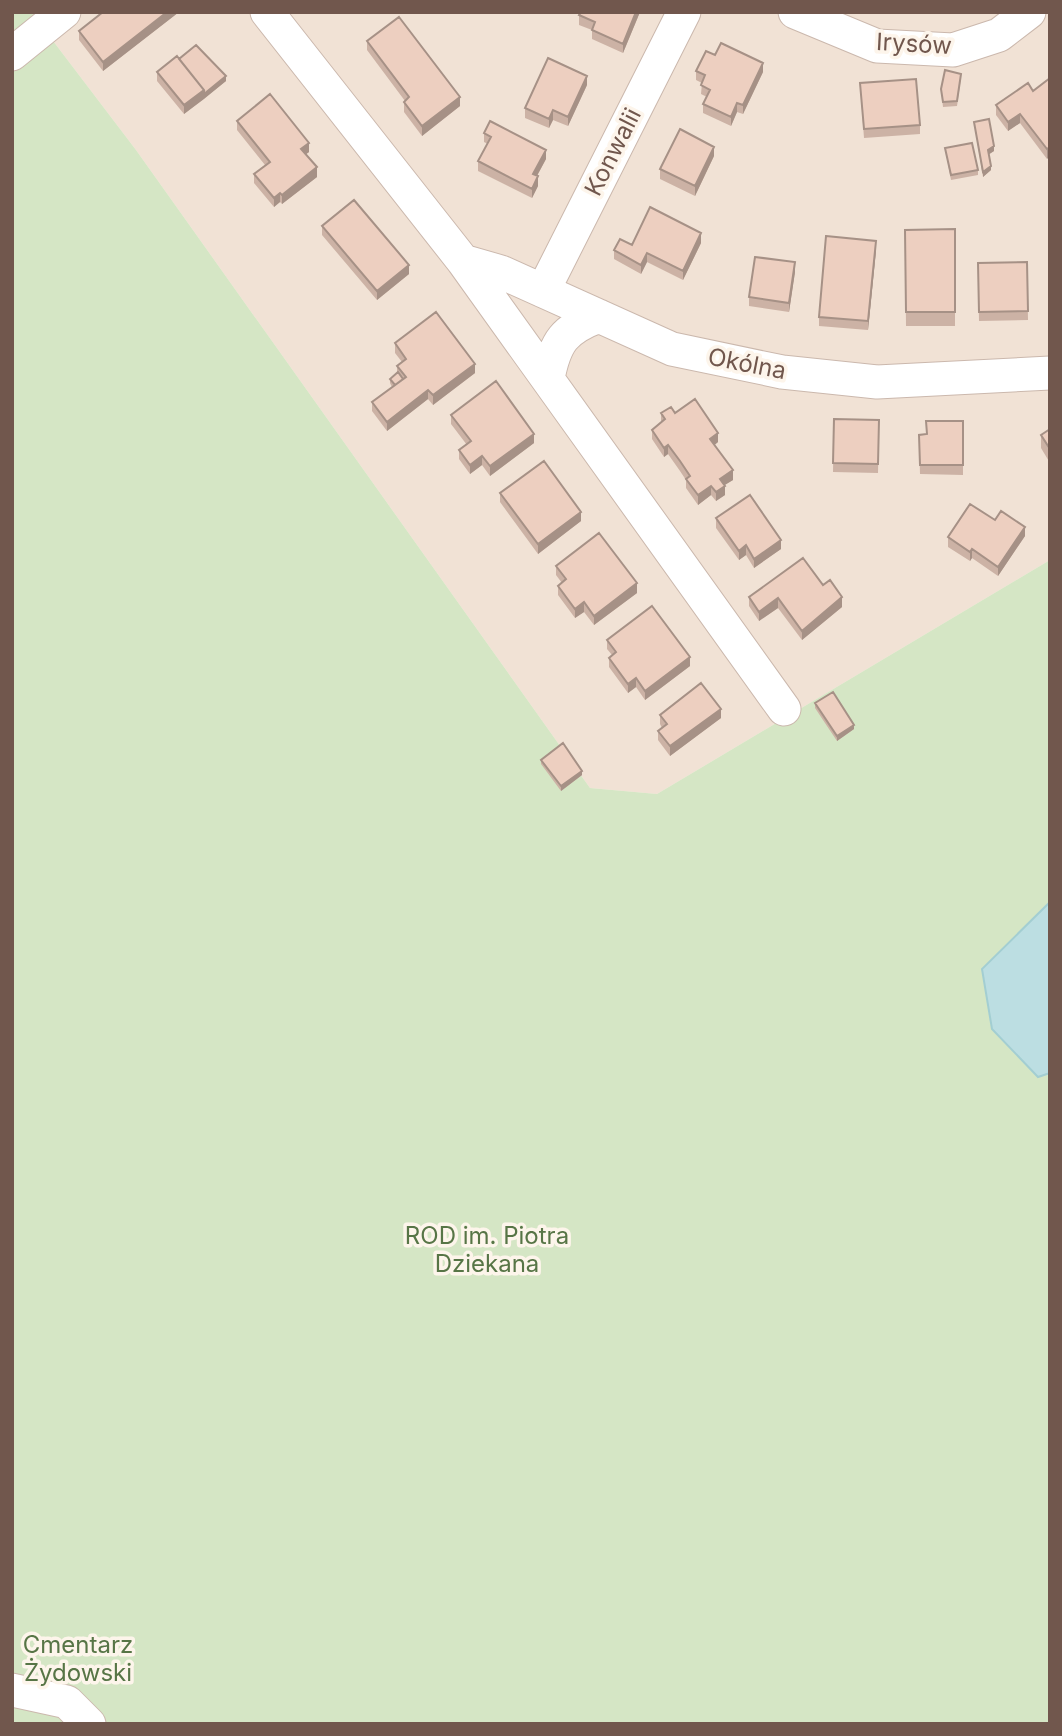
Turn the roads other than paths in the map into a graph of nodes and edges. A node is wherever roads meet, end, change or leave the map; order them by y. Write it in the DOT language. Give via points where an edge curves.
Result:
graph roads {
  1 [pos="64,12"];
  2 [pos="267,12"];
  3 [pos="684,12"];
  4 [pos="795,12"];
  5 [pos="1029,12"];
  6 [pos="12,54"];
  7 [pos="463,261"];
  8 [pos="543,291"];
  9 [pos="599,316"];
  10 [pos="1050,373"];
  11 [pos="548,378"];
  12 [pos="784,709"];
  13 [pos="12,1690"];
  14 [pos="89,1724"];
  1 -- 6 [label="street"];
  2 -- 7 [label="street"];
  3 -- 8 [label="street, Konwalii"];
  4 -- 5 [label="street, Irysów" via="877,46 953,50 999,35"];
  7 -- 8 [label="street, Okólna"];
  7 -- 11 [label="street"];
  8 -- 9 [label="street, Okólna"];
  9 -- 10 [label="street, Okólna" via="672,349 782,372 877,382"];
  9 -- 11 [label="street" via="574,326 553,351"];
  11 -- 12 [label="street"];
  13 -- 14 [label="street" via="66,1702"];
}
